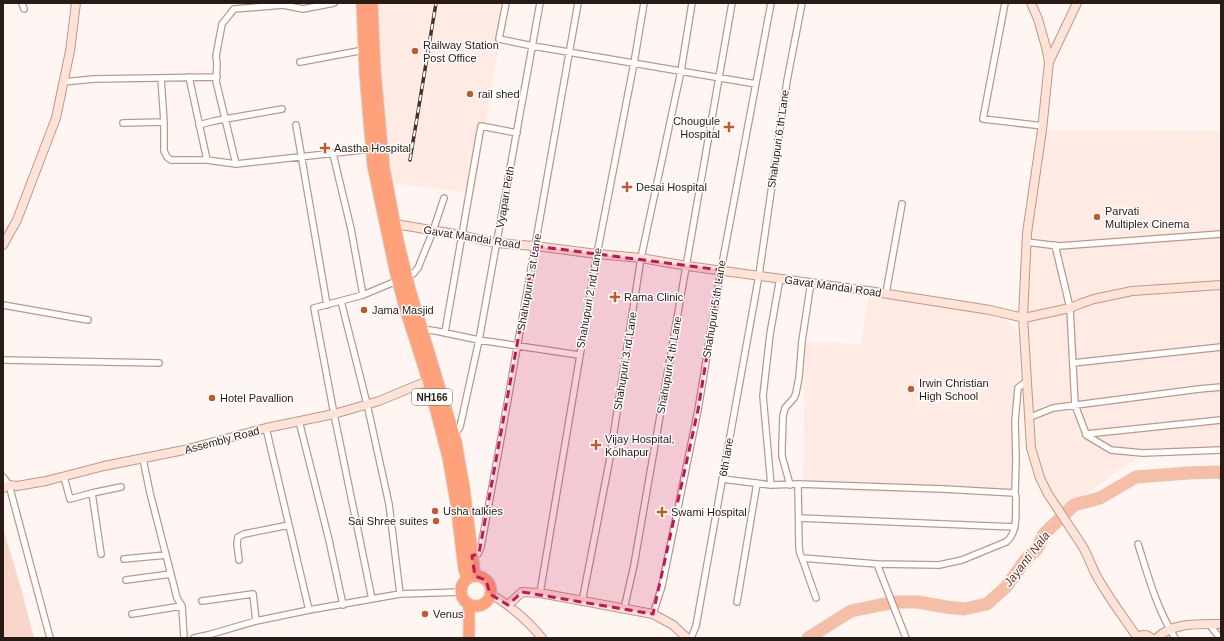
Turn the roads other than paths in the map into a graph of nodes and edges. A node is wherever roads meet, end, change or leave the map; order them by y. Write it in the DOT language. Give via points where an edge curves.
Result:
graph roads {
  1 [pos="22,3"];
  2 [pos="76,3"];
  3 [pos="334,3"];
  4 [pos="362,3"];
  5 [pos="372,3"];
  6 [pos="506,3"];
  7 [pos="540,3"];
  8 [pos="578,3"];
  9 [pos="644,3"];
  10 [pos="692,3"];
  11 [pos="732,3"];
  12 [pos="771,3"];
  13 [pos="802,3"];
  14 [pos="1005,3"];
  15 [pos="1031,3"];
  16 [pos="1077,3"];
  17 [pos="234,6"];
  18 [pos="24,9"];
  19 [pos="532,46"];
  20 [pos="369,50"];
  21 [pos="570,52"];
  22 [pos="300,62"];
  23 [pos="1049,62"];
  24 [pos="634,63"];
  25 [pos="681,71"];
  26 [pos="189,77"];
  27 [pos="216,77"];
  28 [pos="719,77"];
  29 [pos="161,78"];
  30 [pos="63,82"];
  31 [pos="756,84"];
  32 [pos="282,109"];
  33 [pos="225,119"];
  34 [pos="164,122"];
  35 [pos="122,123"];
  36 [pos="199,125"];
  37 [pos="296,125"];
  38 [pos="1042,126"];
  39 [pos="517,133"];
  40 [pos="371,149"];
  41 [pos="333,154"];
  42 [pos="301,157"];
  43 [pos="207,160"];
  44 [pos="236,164"];
  45 [pos="444,198"];
  46 [pos="902,204"];
  47 [pos="395,224"];
  48 [pos="433,230"];
  49 [pos="1221,234"];
  50 [pos="461,235"];
  51 [pos="1026,242"];
  52 [pos="496,243"];
  53 [pos="3,245"];
  54 [pos="1055,245"];
  55 [pos="535,246"];
  56 [pos="597,254"];
  57 [pos="641,258"];
  58 [pos="687,266"];
  59 [pos="720,270"];
  60 [pos="759,275"];
  61 [pos="780,278"];
  62 [pos="402,279"];
  63 [pos="811,282"];
  64 [pos="1221,285"];
  65 [pos="886,293"];
  66 [pos="363,295"];
  67 [pos="341,301"];
  68 [pos="3,305"];
  69 [pos="327,305"];
  70 [pos="1070,308"];
  71 [pos="1024,318"];
  72 [pos="88,320"];
  73 [pos="421,329"];
  74 [pos="445,332"];
  75 [pos="479,340"];
  76 [pos="518,345"];
  77 [pos="1221,347"];
  78 [pos="579,355"];
  79 [pos="3,360"];
  80 [pos="159,363"];
  81 [pos="1073,363"];
  82 [pos="432,379"];
  83 [pos="1027,381"];
  84 [pos="1221,387"];
  85 [pos="367,404"];
  86 [pos="1075,405"];
  87 [pos="334,414"];
  88 [pos="1028,418"];
  89 [pos="1221,420"];
  90 [pos="299,421"];
  91 [pos="266,428"];
  92 [pos="1086,434"];
  93 [pos="454,435"];
  94 [pos="1221,450"];
  95 [pos="143,459"];
  96 [pos="3,476"];
  97 [pos="64,477"];
  98 [pos="722,479"];
  99 [pos="757,484"];
  100 [pos="798,484"];
  101 [pos="771,485"];
  102 [pos="786,485"];
  103 [pos="6,486"];
  104 [pos="121,487"];
  105 [pos="92,493"];
  106 [pos="1014,494"];
  107 [pos="799,518"];
  108 [pos="289,525"];
  109 [pos="1015,527"];
  110 [pos="1138,544"];
  111 [pos="101,554"];
  112 [pos="166,554"];
  113 [pos="472,556"];
  114 [pos="124,558"];
  115 [pos="802,558"];
  116 [pos="239,560"];
  117 [pos="877,564"];
  118 [pos="171,574"];
  119 [pos="475,577"];
  120 [pos="126,580"];
  121 [pos="461,592"];
  122 [pos="400,594"];
  123 [pos="490,594"];
  124 [pos="540,594"];
  125 [pos="816,598"];
  126 [pos="372,599"];
  127 [pos="202,601"];
  128 [pos="582,602"];
  129 [pos="737,602"];
  130 [pos="343,604"];
  131 [pos="472,605"];
  132 [pos="508,605"];
  133 [pos="182,606"];
  134 [pos="624,609"];
  135 [pos="309,610"];
  136 [pos="132,614"];
  137 [pos="653,614"];
  138 [pos="256,621"];
  139 [pos="1209,624"];
  140 [pos="1221,624"];
  141 [pos="1170,630"];
  142 [pos="50,636"];
  143 [pos="56,638"];
  144 [pos="184,638"];
  145 [pos="194,638"];
  146 [pos="469,638"];
  147 [pos="474,638"];
  148 [pos="542,638"];
  149 [pos="687,638"];
  150 [pos="692,638"];
  151 [pos="906,638"];
  152 [pos="1137,638"];
  153 [pos="1151,638"];
  154 [pos="1157,638"];
  155 [pos="1175,638"];
  156 [pos="1220,638"];
  1 -- 18 [label="street"];
  2 -- 30 [label="street"];
  3 -- 17 [label="street" via="303,9 282,6"];
  4 -- 20 [label="highway, NH166"];
  5 -- 20 [label="highway, NH166"];
  6 -- 19 [label="street" via="499,39"];
  7 -- 19 [label="street, Vyapari Peth"];
  8 -- 21 [label="street, Shahupuri 1 st Lane"];
  9 -- 24 [label="street, Shahupuri 2 nd Lane"];
  10 -- 25 [label="street, Shahupuri 3 rd Lane"];
  11 -- 28 [label="street, Shahupuri 4 th Lane"];
  12 -- 31 [label="street, Shahupuri 5 th Lane"];
  13 -- 60 [label="street, Shahupuri 6 th Lane" via="787,81"];
  14 -- 38 [label="street" via="983,119"];
  15 -- 23 [label="street" via="1038,19"];
  16 -- 23 [label="street"];
  17 -- 27 [label="street" via="222,24 216,56"];
  19 -- 21 [label="street"];
  19 -- 39 [label="street, Vyapari Peth"];
  20 -- 22 [label="street"];
  20 -- 40 [label="highway, NH166"];
  20 -- 47 [label="highway, NH166" via="375,70 384,168"];
  21 -- 24 [label="street"];
  21 -- 55 [label="street, Shahupuri 1 st Lane"];
  23 -- 38 [label="street"];
  24 -- 25 [label="street"];
  24 -- 56 [label="street, Shahupuri 2 nd Lane"];
  25 -- 28 [label="street"];
  25 -- 57 [label="street, Shahupuri 3 rd Lane"];
  26 -- 27 [label="street"];
  26 -- 29 [label="street"];
  26 -- 36 [label="street"];
  27 -- 33 [label="street"];
  28 -- 31 [label="street"];
  28 -- 58 [label="street, Shahupuri 4 th Lane"];
  29 -- 30 [label="street"];
  29 -- 34 [label="street"];
  30 -- 53 [label="street" via="56,118 17,220"];
  31 -- 59 [label="street, Shahupuri 5 th Lane"];
  32 -- 33 [label="street"];
  33 -- 36 [label="street"];
  33 -- 44 [label="street"];
  34 -- 35 [label="street"];
  34 -- 43 [label="street" via="164,151 167,157 172,160"];
  36 -- 43 [label="street"];
  37 -- 42 [label="street"];
  38 -- 51 [label="street"];
  39 -- 50 [label="street" via="481,126"];
  39 -- 52 [label="street, Vyapari Peth"];
  40 -- 41 [label="street"];
  40 -- 62 [label="highway, NH166" via="390,249"];
  41 -- 42 [label="street"];
  41 -- 66 [label="street"];
  42 -- 44 [label="street"];
  42 -- 69 [label="street"];
  43 -- 44 [label="street"];
  45 -- 48 [label="street"];
  46 -- 65 [label="street"];
  47 -- 48 [label="street, Gavat Mandai Road"];
  47 -- 62 [label="highway, NH166"];
  48 -- 50 [label="street, Gavat Mandai Road"];
  48 -- 62 [label="street" via="418,268 413,274"];
  49 -- 54 [label="street"];
  50 -- 52 [label="street, Gavat Mandai Road"];
  50 -- 74 [label="street"];
  51 -- 54 [label="street"];
  51 -- 71 [label="street"];
  52 -- 55 [label="street, Gavat Mandai Road"];
  52 -- 75 [label="street, Vyapari Peth"];
  54 -- 70 [label="street"];
  55 -- 56 [label="street, Gavat Mandai Road"];
  55 -- 76 [label="street, Shahupuri 1 st Lane"];
  56 -- 57 [label="street, Gavat Mandai Road"];
  56 -- 78 [label="street, Shahupuri 2 nd Lane"];
  57 -- 58 [label="street, Gavat Mandai Road"];
  57 -- 128 [label="street, Shahupuri 3 rd Lane" via="609,463"];
  58 -- 59 [label="street, Gavat Mandai Road"];
  58 -- 134 [label="street, Shahupuri 4 th Lane"];
  59 -- 60 [label="street, Gavat Mandai Road"];
  59 -- 137 [label="street, Shahupuri 5 th Lane" via="698,410 662,586"];
  60 -- 61 [label="street, Gavat Mandai Road"];
  60 -- 98 [label="street, 6th lane"];
  61 -- 63 [label="street, Gavat Mandai Road"];
  61 -- 101 [label="street" via="769,340 763,396"];
  62 -- 66 [label="street"];
  62 -- 73 [label="highway, NH166"];
  62 -- 82 [label="highway, NH166" via="405,308"];
  63 -- 65 [label="street, Gavat Mandai Road"];
  63 -- 102 [label="street" via="798,386 783,416 782,456"];
  64 -- 70 [label="street" via="1132,291 1082,302"];
  65 -- 71 [label="street, Gavat Mandai Road"];
  66 -- 67 [label="street"];
  67 -- 69 [label="street"];
  67 -- 85 [label="street"];
  68 -- 72 [label="street"];
  69 -- 87 [label="street" via="314,308"];
  70 -- 71 [label="street"];
  70 -- 81 [label="street"];
  71 -- 83 [label="street"];
  73 -- 74 [label="street"];
  73 -- 82 [label="highway, NH166"];
  74 -- 75 [label="street"];
  75 -- 76 [label="street"];
  75 -- 93 [label="street, Vyapari Peth" via="460,427"];
  76 -- 78 [label="street"];
  76 -- 113 [label="street, Shahupuri 1 st Lane" via="481,547 478,554"];
  77 -- 81 [label="street"];
  78 -- 124 [label="street, Shahupuri 2 nd Lane"];
  79 -- 80 [label="street"];
  81 -- 86 [label="street"];
  82 -- 85 [label="street, Assembly Road" via="379,402"];
  82 -- 93 [label="highway, NH166"];
  82 -- 119 [label="highway, NH166" via="456,503 464,569"];
  83 -- 88 [label="street"];
  83 -- 106 [label="street" via="1018,388"];
  84 -- 86 [label="street"];
  85 -- 87 [label="street, Assembly Road"];
  85 -- 122 [label="street" via="389,504"];
  86 -- 88 [label="street" via="1053,408"];
  86 -- 92 [label="street"];
  87 -- 90 [label="street, Assembly Road"];
  87 -- 126 [label="street"];
  88 -- 152 [label="street" via="1031,449 1040,478 1088,556 1102,585"];
  89 -- 92 [label="street"];
  90 -- 91 [label="street, Assembly Road"];
  90 -- 130 [label="street"];
  91 -- 95 [label="street, Assembly Road"];
  91 -- 108 [label="street"];
  92 -- 94 [label="street" via="1111,450 1143,453"];
  93 -- 113 [label="highway, NH166" via="464,487"];
  95 -- 97 [label="street, Assembly Road"];
  95 -- 112 [label="street"];
  96 -- 103 [label="street"];
  97 -- 103 [label="street, Assembly Road"];
  97 -- 105 [label="street" via="70,499"];
  98 -- 99 [label="street"];
  98 -- 150 [label="street, 6th lane"];
  99 -- 101 [label="street"];
  99 -- 129 [label="street"];
  100 -- 102 [label="street"];
  100 -- 106 [label="street"];
  100 -- 107 [label="street"];
  101 -- 102 [label="street"];
  103 -- 142 [label="street"];
  104 -- 105 [label="street"];
  105 -- 111 [label="street"];
  106 -- 109 [label="street"];
  107 -- 109 [label="street"];
  107 -- 115 [label="street" via="799,547"];
  108 -- 116 [label="street" via="238,537"];
  108 -- 135 [label="street"];
  109 -- 117 [label="street" via="1011,538 1006,542 962,560 939,565"];
  110 -- 141 [label="street" via="1152,589"];
  112 -- 114 [label="street"];
  112 -- 118 [label="street"];
  113 -- 119 [label="highway, NH166"];
  115 -- 117 [label="street"];
  115 -- 125 [label="street"];
  117 -- 151 [label="street"];
  118 -- 120 [label="street"];
  118 -- 133 [label="street" via="177,598"];
  119 -- 121 [label="highway" via="463,583"];
  119 -- 123 [label="highway, NH166" via="488,583"];
  121 -- 122 [label="street"];
  121 -- 131 [label="highway" via="462,598"];
  122 -- 126 [label="street"];
  123 -- 131 [label="highway" via="483,604"];
  123 -- 132 [label="street"];
  124 -- 128 [label="street"];
  124 -- 132 [label="street" via="522,592"];
  126 -- 130 [label="street"];
  127 -- 138 [label="street" via="253,594"];
  128 -- 134 [label="street"];
  130 -- 135 [label="street"];
  131 -- 146 [label="highway"];
  131 -- 147 [label="highway"];
  132 -- 148 [label="street"];
  133 -- 136 [label="street"];
  133 -- 144 [label="street"];
  134 -- 137 [label="street"];
  135 -- 138 [label="street"];
  137 -- 149 [label="street" via="673,625"];
  138 -- 145 [label="street"];
  139 -- 140 [label="street"];
  139 -- 141 [label="street" via="1180,626"];
  139 -- 156 [label="street"];
  141 -- 154 [label="street"];
  141 -- 155 [label="street"];
  142 -- 143 [label="street"];
  152 -- 153 [label="street" via="1143,635"];
}
